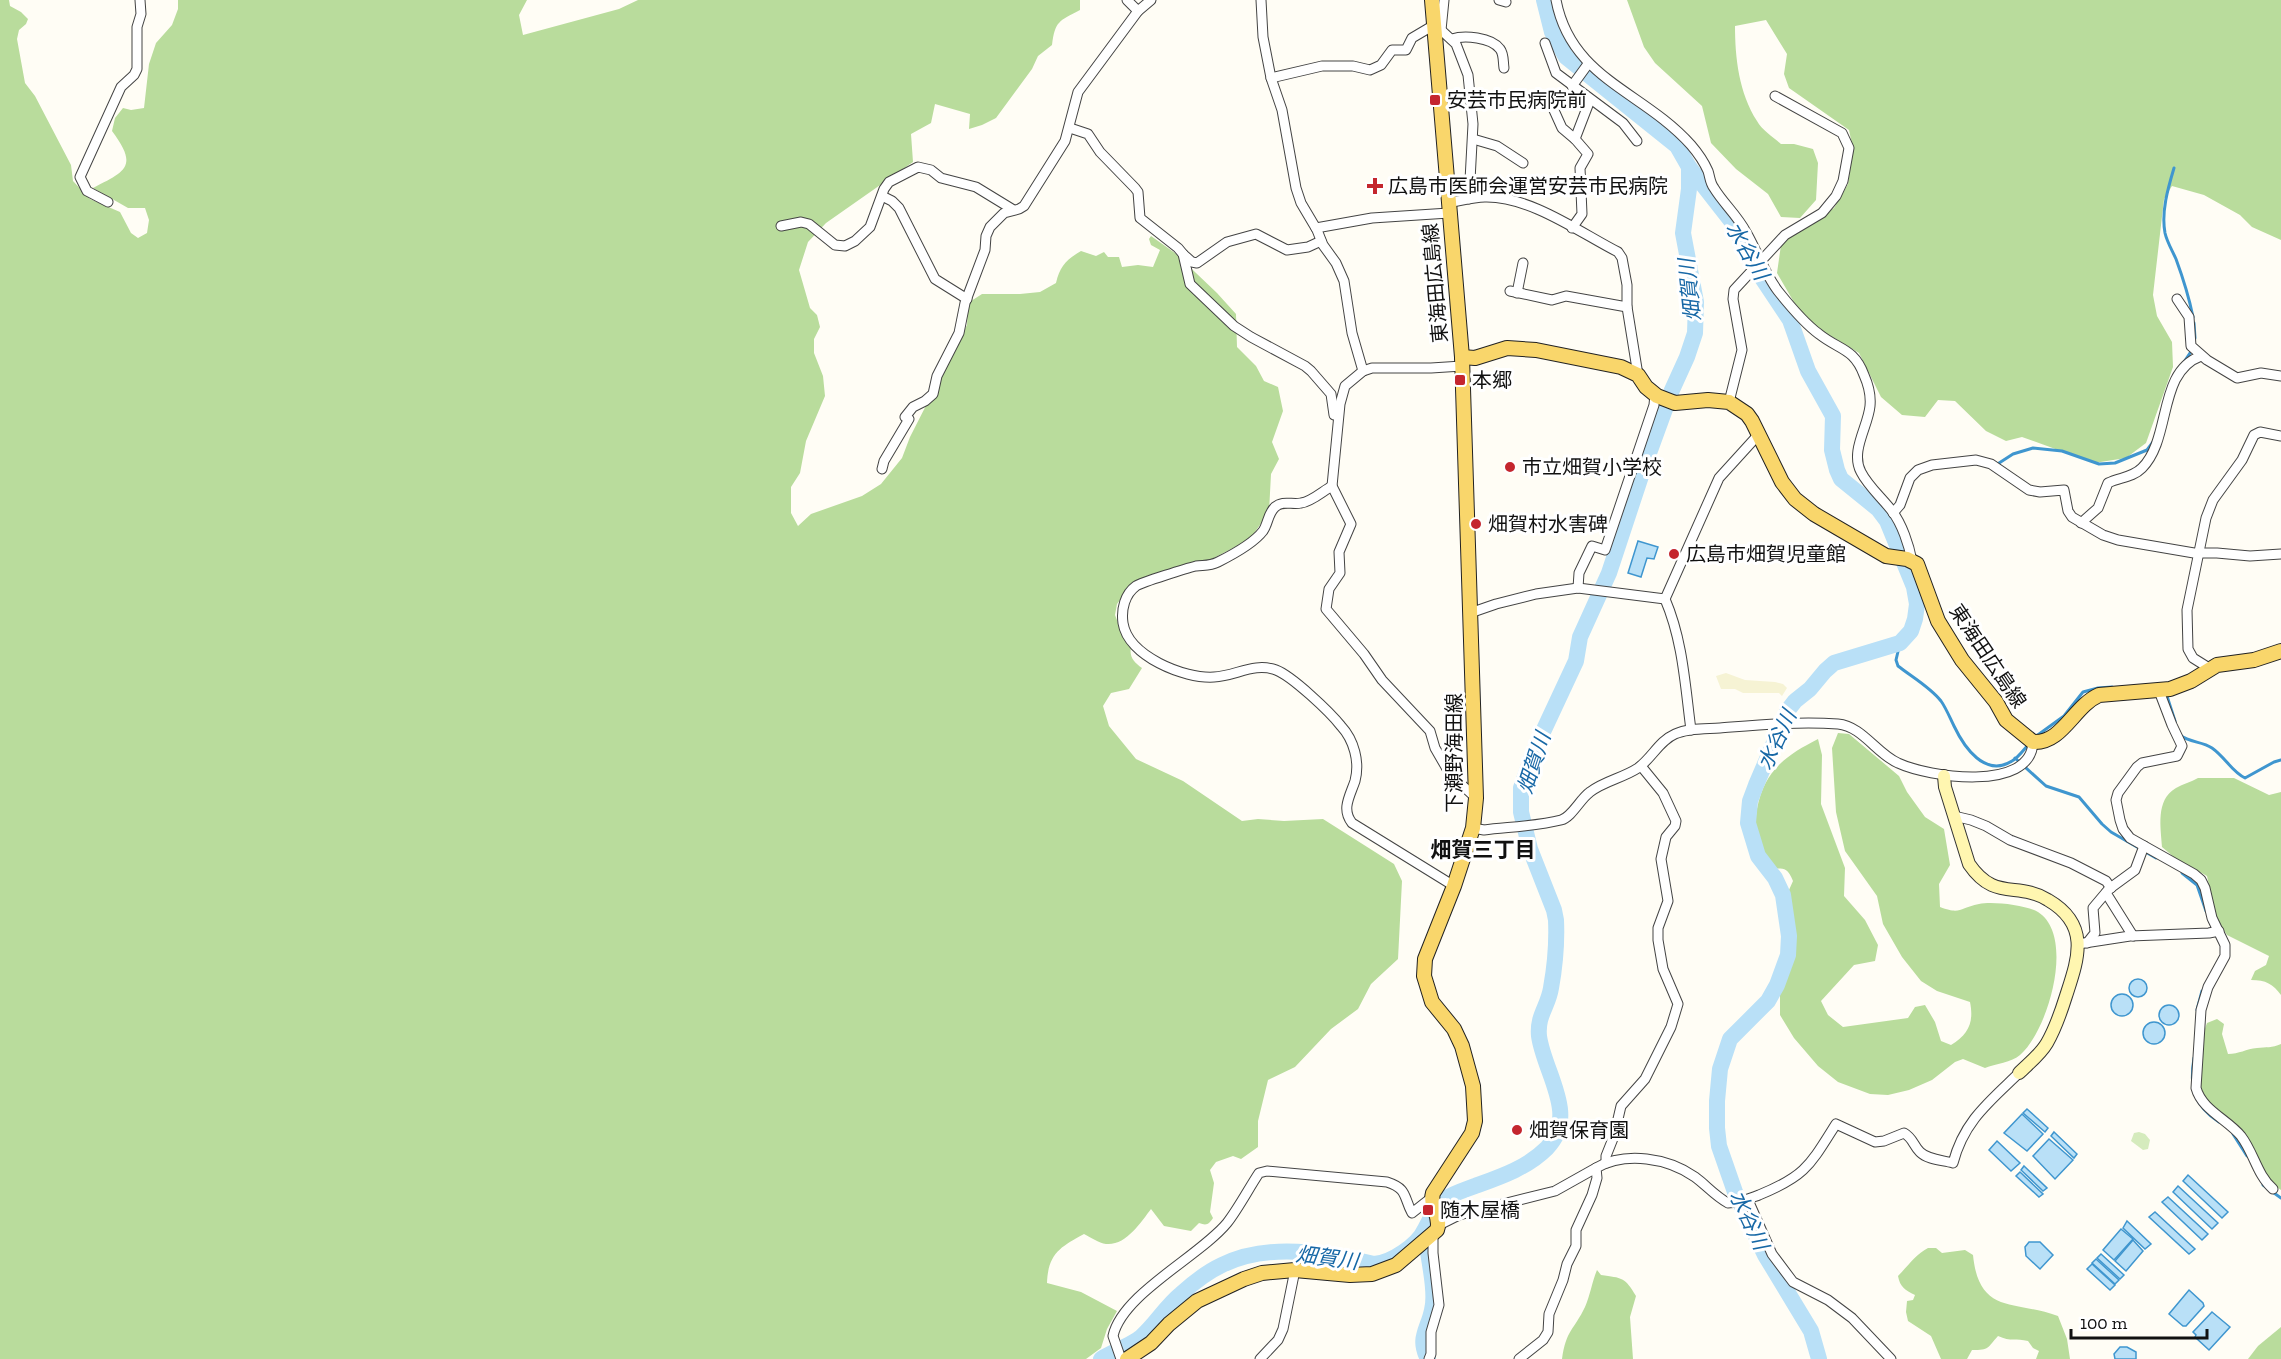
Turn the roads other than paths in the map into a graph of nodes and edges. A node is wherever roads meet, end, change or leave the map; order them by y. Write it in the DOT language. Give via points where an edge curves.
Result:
graph roads {
  1 [pos="140,0"];
  2 [pos="1127,0"];
  3 [pos="1151,0"];
  4 [pos="1260,0"];
  5 [pos="1432,0"];
  6 [pos="1444,0"];
  7 [pos="1556,0"];
  8 [pos="1138,11"];
  9 [pos="1437,28"];
  10 [pos="1452,39"];
  11 [pos="1545,43"];
  12 [pos="1587,65"];
  13 [pos="1504,68"];
  14 [pos="1271,78"];
  15 [pos="1574,84"];
  16 [pos="1775,96"];
  17 [pos="1548,97"];
  18 [pos="1590,100"];
  19 [pos="1070,128"];
  20 [pos="1473,139"];
  21 [pos="1575,139"];
  22 [pos="1637,141"];
  23 [pos="1523,163"];
  24 [pos="882,196"];
  25 [pos="1469,199"];
  26 [pos="108,202"];
  27 [pos="1448,208"];
  28 [pos="1012,209"];
  29 [pos="781,226"];
  30 [pos="1316,228"];
  31 [pos="1572,228"];
  32 [pos="1321,241"];
  33 [pos="1183,254"];
  34 [pos="1523,263"];
  35 [pos="1760,263"];
  36 [pos="967,299"];
  37 [pos="2177,299"];
  38 [pos="1627,307"];
  39 [pos="2201,356"];
  40 [pos="1462,361"];
  41 [pos="1363,371"];
  42 [pos="1638,375"];
  43 [pos="2281,376"];
  44 [pos="1656,395"];
  45 [pos="1729,402"];
  46 [pos="1759,434"];
  47 [pos="2281,436"];
  48 [pos="1334,446"];
  49 [pos="882,469"];
  50 [pos="1332,486"];
  51 [pos="1893,513"];
  52 [pos="2080,523"];
  53 [pos="2200,553"];
  54 [pos="2281,554"];
  55 [pos="1904,559"];
  56 [pos="1578,588"];
  57 [pos="1665,599"];
  58 [pos="1470,614"];
  59 [pos="2281,651"];
  60 [pos="2209,669"];
  61 [pos="2163,690"];
  62 [pos="1691,730"];
  63 [pos="2028,739"];
  64 [pos="1641,766"];
  65 [pos="1944,776"];
  66 [pos="1476,798"];
  67 [pos="1954,816"];
  68 [pos="1473,828"];
  69 [pos="2144,846"];
  70 [pos="1454,886"];
  71 [pos="2108,891"];
  72 [pos="2219,931"];
  73 [pos="2133,936"];
  74 [pos="2083,944"];
  75 [pos="2019,1073"];
  76 [pos="1606,1163"];
  77 [pos="1596,1168"];
  78 [pos="2273,1189"];
  79 [pos="1432,1200"];
  80 [pos="1748,1200"];
  81 [pos="1432,1232"];
  82 [pos="1295,1270"];
  83 [pos="1121,1359"];
  84 [pos="1127,1359"];
  85 [pos="1260,1359"];
  86 [pos="1429,1359"];
  87 [pos="1519,1359"];
  88 [pos="1891,1359"];
  1 -- 26 [label="street" via="134,75 121,87 80,177 87,191"];
  2 -- 8 [label="street"];
  3 -- 8 [label="street"];
  4 -- 14 [label="street"];
  5 -- 9 [label="main road, 東海田広島線"];
  6 -- 9 [label="street"];
  7 -- 12 [label="street" via="1568,38"];
  8 -- 19 [label="street" via="1078,92"];
  9 -- 10 [label="street"];
  9 -- 14 [label="street" via="1412,38 1406,50 1389,52 1376,69 1322,66"];
  9 -- 27 [label="main road, 東海田広島線"];
  10 -- 13 [label="street" via="1467,37 1494,44 1502,54"];
  10 -- 20 [label="street" via="1468,75"];
  11 -- 15 [label="street" via="1556,73"];
  12 -- 15 [label="street"];
  12 -- 35 [label="street" via="1670,123 1692,146"];
  14 -- 30 [label="street" via="1282,110 1296,188"];
  15 -- 18 [label="street"];
  16 -- 35 [label="street" via="1842,133 1849,148 1836,196 1822,213 1785,235"];
  17 -- 21 [label="street" via="1562,128"];
  18 -- 21 [label="street"];
  18 -- 22 [label="street" via="1623,123"];
  19 -- 28 [label="street" via="1024,206"];
  19 -- 33 [label="street" via="1093,139 1138,192 1140,218"];
  20 -- 23 [label="street" via="1497,146"];
  20 -- 25 [label="street"];
  21 -- 31 [label="street" via="1588,154 1580,168 1582,214"];
  24 -- 28 [label="street" via="889,183 924,167 940,178 976,187"];
  24 -- 29 [label="street" via="870,227 845,246 835,245 809,224"];
  24 -- 36 [label="street" via="899,208 935,279"];
  25 -- 27 [label="street"];
  25 -- 31 [label="street" via="1486,197 1521,203"];
  27 -- 30 [label="street"];
  27 -- 40 [label="main road, 東海田広島線"];
  28 -- 36 [label="street" via="990,226"];
  30 -- 32 [label="street"];
  31 -- 38 [label="street" via="1618,252 1627,285"];
  32 -- 33 [label="street" via="1287,250 1256,234 1227,243 1197,263"];
  32 -- 41 [label="street" via="1344,281"];
  33 -- 48 [label="street" via="1190,284 1244,333 1305,366 1331,394"];
  34 -- 38 [label="street" via="1514,292"];
  35 -- 45 [label="street" via="1734,290 1742,350"];
  35 -- 51 [label="street" via="1777,290 1810,327 1848,351 1860,364 1870,406 1858,462 1861,472"];
  36 -- 49 [label="street" via="959,333 933,394 913,406 905,417 909,419"];
  37 -- 39 [label="street" via="2189,317 2191,346"];
  38 -- 42 [label="street"];
  39 -- 43 [label="street" via="2237,378 2261,373"];
  39 -- 52 [label="street" via="2193,359 2176,379 2163,413 2161,435 2147,462 2132,476 2108,483 2098,508"];
  40 -- 41 [label="street" via="1431,368"];
  40 -- 42 [label="main road, 東海田広島線" via="1507,348 1536,350 1602,362"];
  40 -- 58 [label="main road, 下瀬野海田線"];
  41 -- 48 [label="street" via="1343,389"];
  42 -- 44 [label="main road, 東海田広島線"];
  44 -- 45 [label="main road, 東海田広島線" via="1675,403"];
  44 -- 56 [label="street" via="1605,550 1592,546 1579,573"];
  45 -- 46 [label="main road" via="1747,414"];
  46 -- 55 [label="main road" via="1782,482 1795,499 1874,549"];
  46 -- 57 [label="street" via="1719,478"];
  47 -- 53 [label="street" via="2260,432 2254,435 2242,460 2213,500"];
  48 -- 50 [label="street"];
  50 -- 66 [label="street" via="1351,524 1339,552 1340,573 1329,589 1326,609 1382,680 1430,731 1450,774"];
  50 -- 70 [label="street" via="1303,503 1275,507 1256,538 1221,561 1140,584 1125,601 1124,627 1130,639 1152,660 1183,672 1214,677 1267,667 1289,676 1341,725 1353,744 1356,773 1347,817"];
  51 -- 52 [label="street" via="1918,470 1976,460 1991,464 2029,490 2064,490 2068,511"];
  51 -- 55 [label="street" via="1908,544"];
  52 -- 53 [label="street" via="2118,540"];
  53 -- 54 [label="street"];
  53 -- 60 [label="street" via="2187,610 2187,641 2193,658"];
  55 -- 63 [label="main road, 東海田広島線" via="1920,569 1938,621 1966,666 2001,713"];
  56 -- 57 [label="street"];
  56 -- 58 [label="street" via="1536,594"];
  57 -- 62 [label="street" via="1682,652"];
  58 -- 66 [label="main road, 下瀬野海田線"];
  59 -- 60 [label="main road"];
  60 -- 61 [label="main road" via="2191,681"];
  61 -- 63 [label="main road" via="2094,697 2046,741"];
  61 -- 69 [label="street" via="2182,746 2180,752 2137,767 2116,800 2123,829"];
  62 -- 64 [label="street" via="1668,738"];
  62 -- 65 [label="street" via="1842,724 1898,763"];
  63 -- 65 [label="street" via="2032,750 2028,758 2009,771 1997,775"];
  64 -- 68 [label="street" via="1590,792 1563,819 1484,830"];
  64 -- 76 [label="street" via="1663,793 1676,821 1666,837 1661,859 1668,901 1658,927 1658,940 1663,969 1678,1004 1645,1079 1621,1106"];
  65 -- 67 [label="street"];
  66 -- 68 [label="main road, 下瀬野海田線"];
  67 -- 71 [label="street" via="1971,819 2010,840 2071,863 2106,881"];
  67 -- 74 [label="street" via="1976,874 1997,888 2027,892 2051,901 2064,913"];
  68 -- 70 [label="main road, 下瀬野海田線"];
  69 -- 71 [label="street" via="2134,870"];
  69 -- 72 [label="street" via="2201,880"];
  70 -- 79 [label="main road, 下瀬野海田線" via="1425,959 1424,976 1432,1002 1462,1046 1473,1086 1474,1121 1472,1133 1438,1183"];
  71 -- 73 [label="street"];
  71 -- 74 [label="street" via="2091,911 2095,933"];
  72 -- 73 [label="street"];
  72 -- 78 [label="street" via="2225,945 2224,956 2201,1010 2196,1088 2200,1099 2241,1136 2260,1174"];
  73 -- 74 [label="street"];
  74 -- 75 [label="street" via="2047,1044"];
  75 -- 80 [label="street" via="1965,1130 1953,1163 1921,1154 1912,1137 1904,1133 1875,1142 1836,1124 1805,1170 1788,1183"];
  76 -- 77 [label="street"];
  76 -- 80 [label="street" via="1641,1158 1659,1161 1685,1171 1728,1203"];
  77 -- 81 [label="street" via="1555,1191 1459,1215"];
  77 -- 87 [label="street" via="1592,1195 1576,1230 1575,1246 1549,1314 1548,1332 1544,1340"];
  79 -- 81 [label="main road"];
  79 -- 83 [label="street" via="1412,1213 1400,1186 1387,1182 1259,1173 1227,1223 1160,1278 1126,1312 1113,1336"];
  80 -- 88 [label="street" via="1773,1254 1793,1282 1852,1318"];
  81 -- 82 [label="main road" via="1396,1265 1372,1274"];
  81 -- 86 [label="street" via="1439,1305"];
  82 -- 84 [label="main road" via="1254,1275 1197,1301"];
  82 -- 85 [label="street" via="1283,1329"];
}
